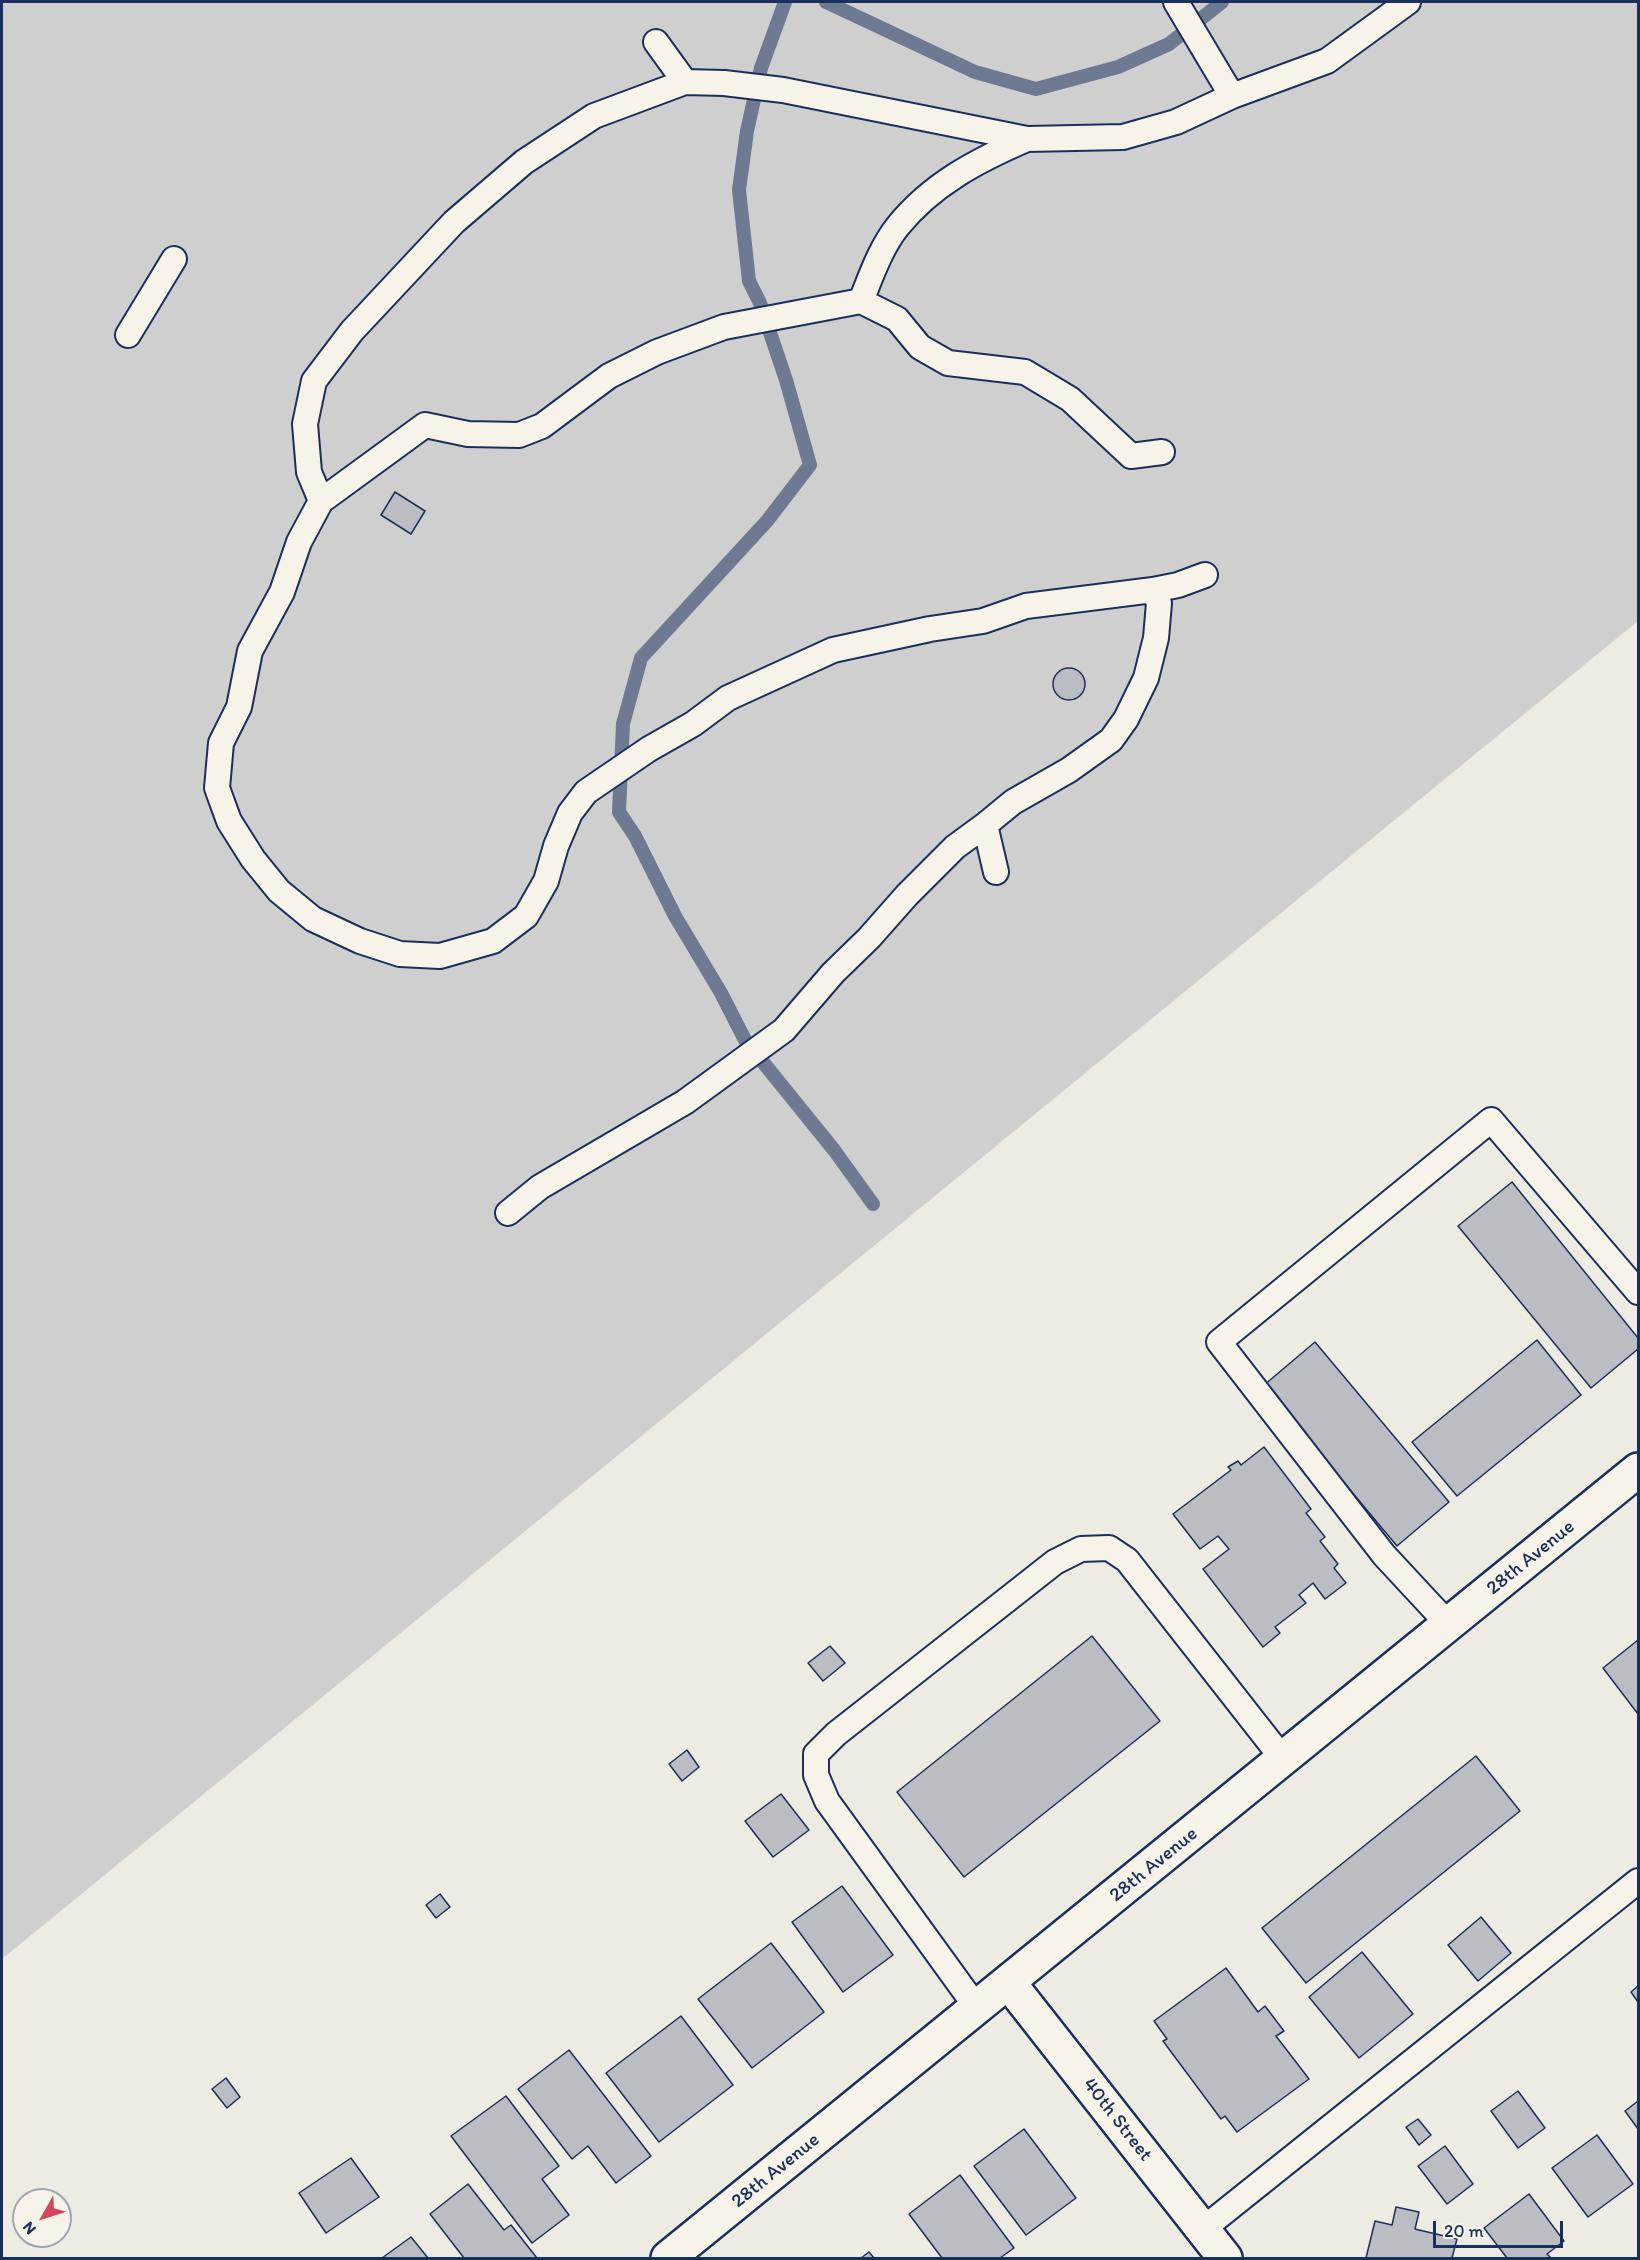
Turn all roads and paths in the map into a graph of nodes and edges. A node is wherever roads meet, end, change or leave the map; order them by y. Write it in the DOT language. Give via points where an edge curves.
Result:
graph roads {
  1 [pos="1408,2"];
  2 [pos="1177,3"];
  3 [pos="656,42"];
  4 [pos="685,82"];
  5 [pos="1232,96"];
  6 [pos="1027,139"];
  7 [pos="174,260"];
  8 [pos="861,301"];
  9 [pos="128,335"];
  10 [pos="1162,452"];
  11 [pos="321,501"];
  12 [pos="1205,575"];
  13 [pos="1153,590"];
  14 [pos="985,825"];
  15 [pos="996,872"];
  16 [pos="508,1213"];
  17 [pos="1638,1292"];
  18 [pos="1638,1470"];
  19 [pos="1449,1624"];
  20 [pos="1283,1759"];
  21 [pos="1638,1881"];
  22 [pos="1009,1983"];
  23 [pos="977,2008"];
  24 [pos="1203,2229"];
  25 [pos="668,2259"];
  26 [pos="1225,2259"];
  1 -- 5 [label="lane" via="1327,61"];
  2 -- 5 [label="lane"];
  3 -- 4 [label="lane"];
  4 -- 6 [label="lane" via="783,90"];
  4 -- 11 [label="lane" via="594,116 524,162 454,222 352,331 314,381 306,424 309,472"];
  5 -- 6 [label="lane" via="1176,122 1123,137"];
  6 -- 8 [label="lane" via="974,163 932,191 897,227"];
  7 -- 9 [label="lane"];
  8 -- 10 [label="lane" via="897,319 920,347 948,363 1025,372 1070,399 1131,456"];
  8 -- 11 [label="lane" via="724,327 657,352 609,376 542,426 519,435 468,434 425,425"];
  11 -- 13 [label="lane" via="299,542 282,592 250,651 238,707 221,743 217,788 229,821 279,891 313,919 400,954 440,956 493,941 526,916 546,881 570,813 586,792 728,698 833,650 983,621 1026,606"];
  12 -- 13 [label="lane"];
  13 -- 14 [label="lane" via="1159,603 1156,638 1146,678 1111,740 1013,802"];
  14 -- 15 [label="lane"];
  14 -- 16 [label="lane" via="955,847 907,895 784,1030 685,1102 540,1187"];
  17 -- 19 [label="lane" via="1491,1120 1219,1342 1384,1555"];
  18 -- 19 [label="street, 28th Avenue"];
  19 -- 20 [label="street, 28th Avenue"];
  20 -- 22 [label="street, 28th Avenue"];
  20 -- 23 [label="lane" via="1127,1560 1109,1548 1081,1549 1055,1562 836,1734 816,1754 816,1775 827,1801"];
  21 -- 24 [label="lane"];
  22 -- 23 [label="street, 28th Avenue"];
  22 -- 24 [label="street, 40th Street"];
  23 -- 25 [label="street, 28th Avenue"];
  24 -- 26 [label="street, 40th Street"];
}
